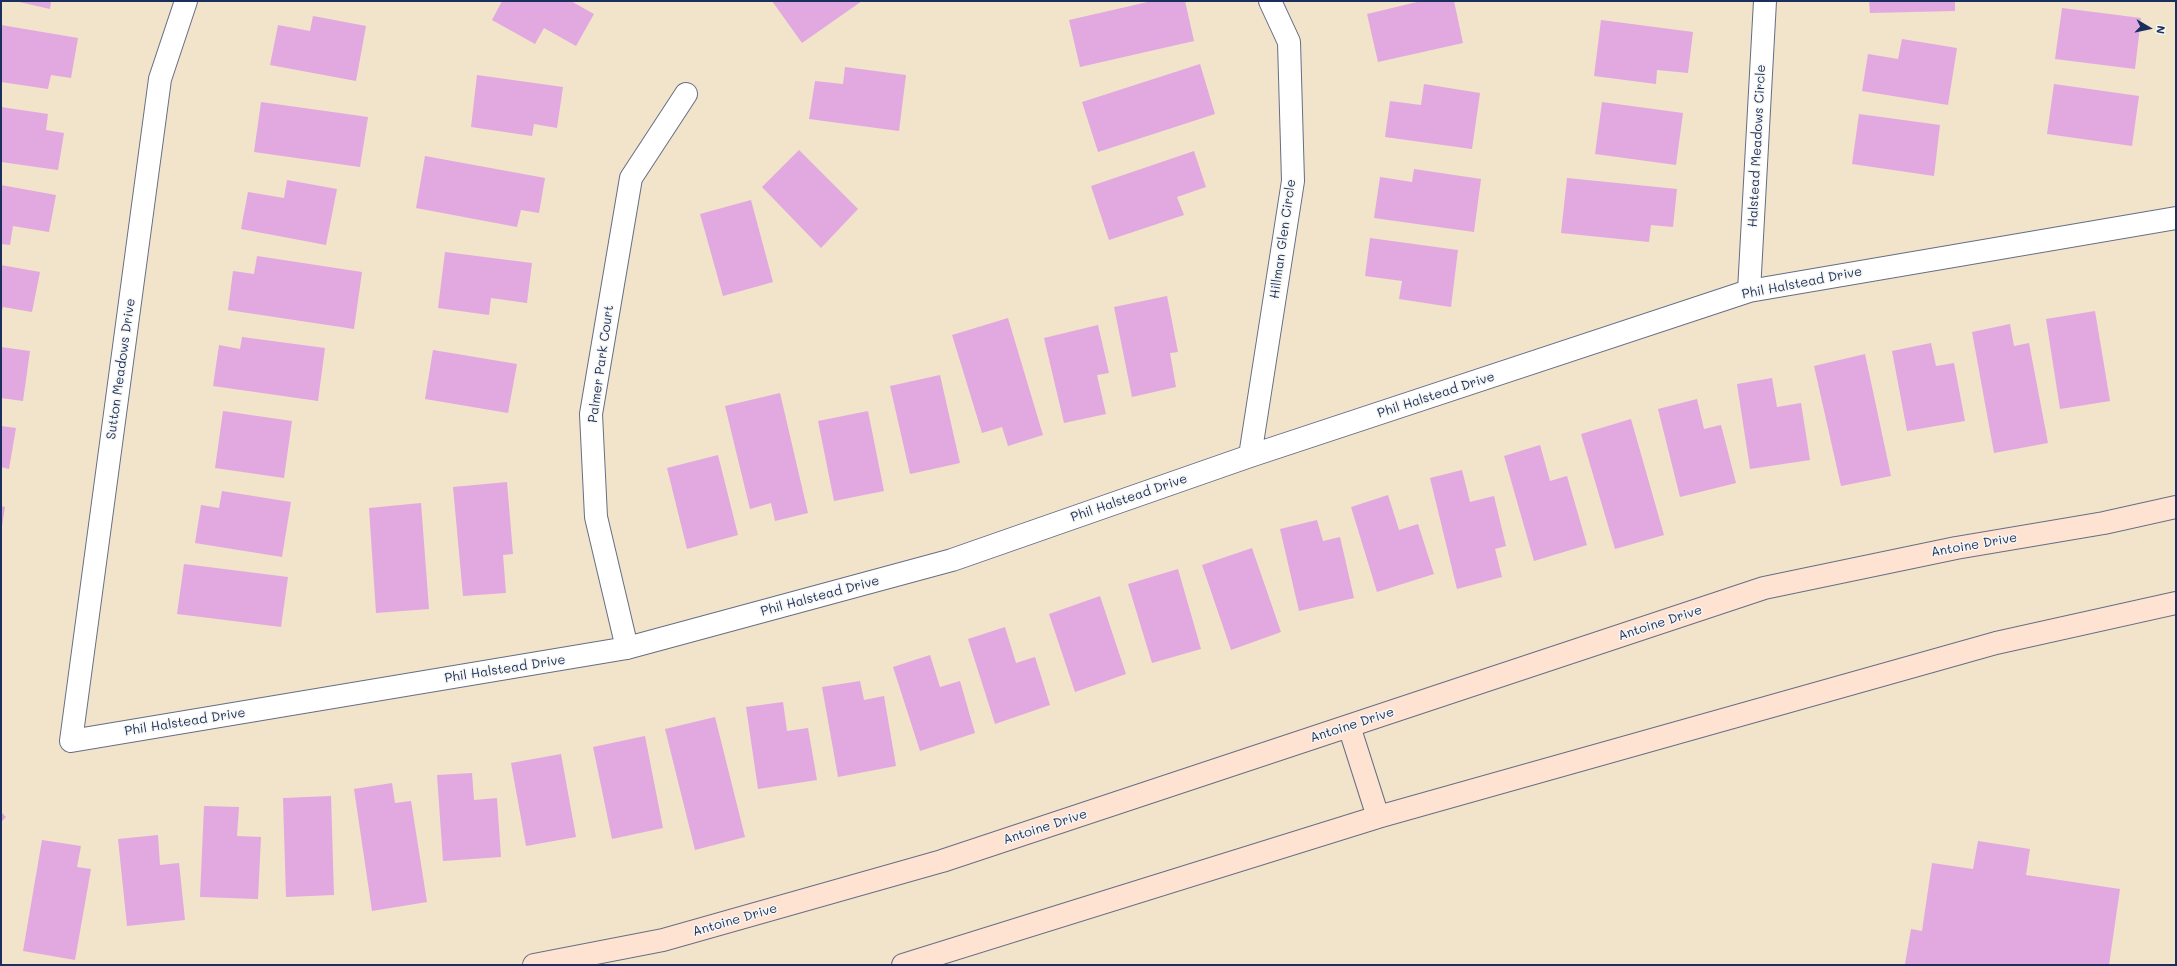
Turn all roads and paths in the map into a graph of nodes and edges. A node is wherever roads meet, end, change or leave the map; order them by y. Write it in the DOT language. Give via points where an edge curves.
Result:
graph roads {
  1 [pos="186,1"];
  2 [pos="1270,1"];
  3 [pos="1765,1"];
  4 [pos="686,94"];
  5 [pos="2176,218"];
  6 [pos="1749,291"];
  7 [pos="1250,456"];
  8 [pos="2176,507"];
  9 [pos="2176,603"];
  10 [pos="627,648"];
  11 [pos="1349,726"];
  12 [pos="71,741"];
  13 [pos="1378,817"];
  14 [pos="534,965"];
  15 [pos="903,965"];
  1 -- 12 [label="street, Sutton Meadows Drive" via="160,79"];
  2 -- 7 [label="street, Hillman Glen Circle" via="1289,42 1293,181"];
  3 -- 6 [label="street, Halstead Meadows Circle"];
  4 -- 10 [label="street, Palmer Park Court" via="631,178 591,414 596,517"];
  5 -- 6 [label="street, Phil Halstead Drive"];
  6 -- 7 [label="street, Phil Halstead Drive"];
  7 -- 10 [label="street, Phil Halstead Drive" via="952,560"];
  8 -- 11 [label="main road, Antoine Drive" via="2104,523 1956,548 1764,588"];
  9 -- 13 [label="main road" via="1996,643"];
  10 -- 12 [label="street, Phil Halstead Drive"];
  11 -- 13 [label="main road"];
  11 -- 14 [label="main road, Antoine Drive" via="942,861 663,940"];
  13 -- 15 [label="main road"];
}
